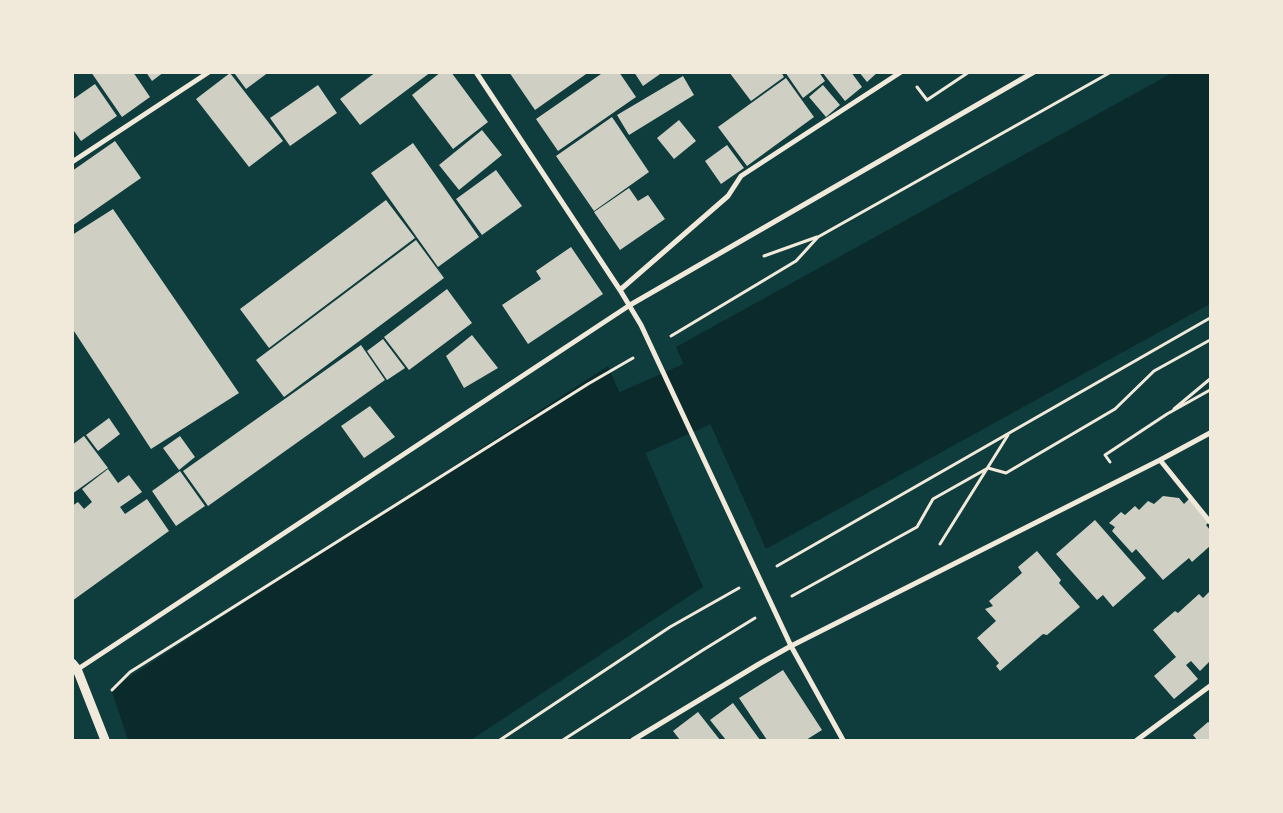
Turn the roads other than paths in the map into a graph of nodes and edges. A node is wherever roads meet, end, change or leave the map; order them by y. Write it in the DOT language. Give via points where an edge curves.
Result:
graph roads {
  1 [pos="209,72"];
  2 [pos="476,72"];
  3 [pos="901,72"];
  4 [pos="1034,72"];
  5 [pos="72,162"];
  6 [pos="620,290"];
  7 [pos="630,305"];
  8 [pos="1210,434"];
  9 [pos="1160,460"];
  10 [pos="1210,522"];
  11 [pos="791,646"];
  12 [pos="74,668"];
  13 [pos="1210,686"];
  14 [pos="105,740"];
  15 [pos="633,740"];
  16 [pos="844,740"];
  17 [pos="1137,740"];
  1 -- 5 [label="street"];
  2 -- 6 [label="street"];
  3 -- 6 [label="street" via="741,176 728,196"];
  4 -- 7 [label="street"];
  6 -- 7 [label="street"];
  7 -- 11 [label="street"];
  7 -- 12 [label="street"];
  8 -- 9 [label="street"];
  9 -- 10 [label="street"];
  9 -- 11 [label="street"];
  11 -- 15 [label="street"];
  11 -- 16 [label="street"];
  12 -- 14 [label="street"];
  13 -- 17 [label="street"];
}
